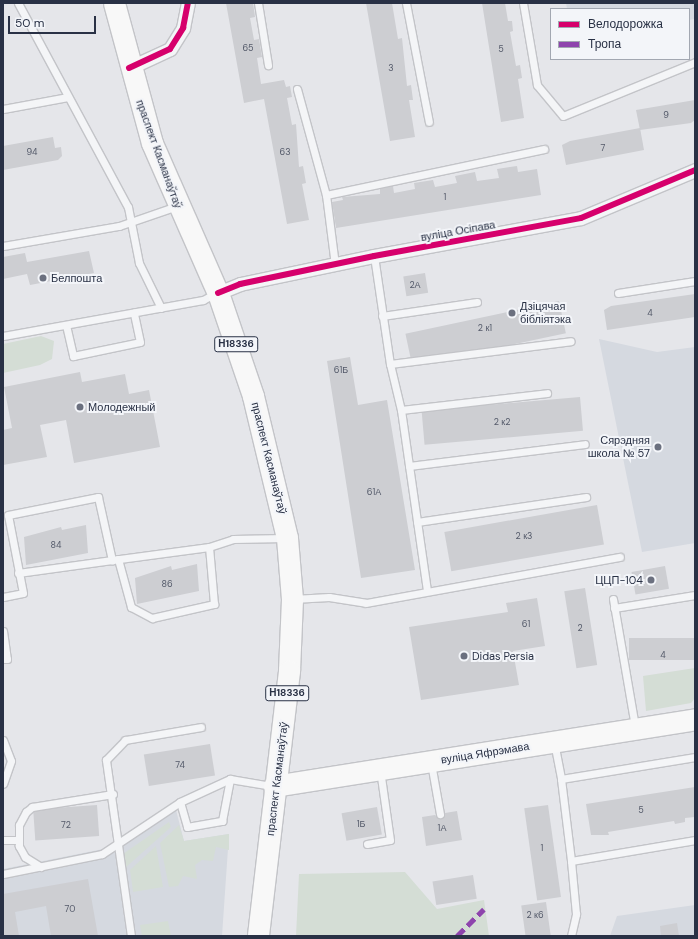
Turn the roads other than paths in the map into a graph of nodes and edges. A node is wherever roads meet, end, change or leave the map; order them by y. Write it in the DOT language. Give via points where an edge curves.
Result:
graph roads {
  1 [pos="18,3"];
  2 [pos="114,3"];
  3 [pos="188,3"];
  4 [pos="258,3"];
  5 [pos="406,3"];
  6 [pos="523,3"];
  7 [pos="695,62"];
  8 [pos="268,65"];
  9 [pos="129,68"];
  10 [pos="297,89"];
  11 [pos="68,97"];
  12 [pos="3,109"];
  13 [pos="430,122"];
  14 [pos="544,149"];
  15 [pos="695,170"];
  16 [pos="326,195"];
  17 [pos="178,206"];
  18 [pos="131,221"];
  19 [pos="3,246"];
  20 [pos="374,256"];
  21 [pos="335,265"];
  22 [pos="695,282"];
  23 [pos="218,293"];
  24 [pos="618,293"];
  25 [pos="477,302"];
  26 [pos="161,308"];
  27 [pos="134,313"];
  28 [pos="382,316"];
  29 [pos="66,325"];
  30 [pos="3,336"];
  31 [pos="571,341"];
  32 [pos="390,364"];
  33 [pos="547,393"];
  34 [pos="401,410"];
  35 [pos="585,444"];
  36 [pos="409,466"];
  37 [pos="586,497"];
  38 [pos="417,522"];
  39 [pos="287,538"];
  40 [pos="209,547"];
  41 [pos="620,557"];
  42 [pos="115,560"];
  43 [pos="18,572"];
  44 [pos="427,590"];
  45 [pos="695,595"];
  46 [pos="3,597"];
  47 [pos="292,599"];
  48 [pos="613,599"];
  49 [pos="614,608"];
  50 [pos="3,631"];
  51 [pos="3,659"];
  52 [pos="695,719"];
  53 [pos="201,727"];
  54 [pos="635,729"];
  55 [pos="3,740"];
  56 [pos="554,742"];
  57 [pos="695,757"];
  58 [pos="431,762"];
  59 [pos="380,770"];
  60 [pos="230,779"];
  61 [pos="561,779"];
  62 [pos="3,784"];
  63 [pos="274,786"];
  64 [pos="113,794"];
  65 [pos="180,802"];
  66 [pos="440,814"];
  67 [pos="3,840"];
  68 [pos="17,840"];
  69 [pos="695,840"];
  70 [pos="117,844"];
  71 [pos="367,844"];
  72 [pos="571,861"];
  73 [pos="41,867"];
  74 [pos="3,874"];
  75 [pos="131,936"];
  76 [pos="258,936"];
  77 [pos="570,936"];
  1 -- 11 [label="lane"];
  2 -- 9 [label="main road, праспект Касманаўтаў / Н18336"];
  3 -- 9 [label="street" via="183,28 170,49"];
  4 -- 8 [label="lane"];
  5 -- 13 [label="lane"];
  6 -- 7 [label="lane" via="537,85 563,116"];
  9 -- 17 [label="main road, праспект Касманаўтаў / Н18336"];
  10 -- 16 [label="lane"];
  11 -- 12 [label="lane"];
  11 -- 18 [label="lane" via="122,194"];
  14 -- 16 [label="lane"];
  15 -- 20 [label="street, вуліца Осіпава" via="597,214"];
  16 -- 21 [label="lane"];
  17 -- 18 [label="lane"];
  17 -- 23 [label="main road, праспект Касманаўтаў / Н18336"];
  18 -- 19 [label="lane"];
  18 -- 26 [label="lane" via="139,263"];
  20 -- 21 [label="street, вуліца Осіпава"];
  20 -- 28 [label="lane"];
  21 -- 23 [label="street, вуліца Осіпава" via="240,284"];
  22 -- 24 [label="lane"];
  23 -- 26 [label="lane" via="203,300"];
  23 -- 39 [label="main road, праспект Касманаўтаў / Н18336" via="253,396"];
  25 -- 28 [label="lane"];
  26 -- 27 [label="lane"];
  27 -- 29 [label="lane"];
  27 -- 29 [label="lane" via="140,342 73,356"];
  28 -- 32 [label="lane"];
  29 -- 30 [label="lane"];
  31 -- 32 [label="lane"];
  32 -- 34 [label="lane"];
  33 -- 34 [label="lane"];
  34 -- 36 [label="lane"];
  35 -- 36 [label="lane"];
  36 -- 38 [label="lane"];
  37 -- 38 [label="lane"];
  38 -- 44 [label="lane"];
  39 -- 40 [label="lane" via="233,539"];
  39 -- 47 [label="main road, праспект Касманаўтаў / Н18336"];
  40 -- 42 [label="lane"];
  40 -- 42 [label="lane" via="214,604 152,618 131,607"];
  41 -- 44 [label="lane"];
  42 -- 43 [label="lane"];
  42 -- 43 [label="lane" via="98,497 8,515"];
  43 -- 46 [label="lane" via="22,593"];
  44 -- 47 [label="lane" via="366,603 329,597"];
  45 -- 49 [label="lane"];
  47 -- 63 [label="main road, праспект Касманаўтаў / Н18336" via="287,694"];
  48 -- 49 [label="lane"];
  49 -- 54 [label="lane"];
  50 -- 51 [label="lane" via="7,659"];
  52 -- 54 [label="main road, вуліца Яфрэмава"];
  53 -- 64 [label="lane" via="125,740 106,760"];
  54 -- 56 [label="main road, вуліца Яфрэмава"];
  55 -- 62 [label="lane" via="11,761"];
  56 -- 58 [label="main road, вуліца Яфрэмава"];
  56 -- 61 [label="lane"];
  57 -- 61 [label="lane"];
  58 -- 59 [label="main road, вуліца Яфрэмава"];
  58 -- 66 [label="lane"];
  59 -- 63 [label="main road, вуліца Яфрэмава"];
  59 -- 71 [label="lane" via="390,840"];
  60 -- 63 [label="lane"];
  60 -- 65 [label="lane"];
  60 -- 65 [label="lane" via="222,821 187,826"];
  61 -- 72 [label="lane"];
  63 -- 76 [label="main road, праспект Касманаўтаў / Н18336"];
  64 -- 68 [label="lane" via="32,807 18,825"];
  64 -- 70 [label="lane"];
  65 -- 70 [label="lane"];
  67 -- 68 [label="lane"];
  68 -- 73 [label="lane" via="25,857"];
  69 -- 72 [label="lane"];
  70 -- 73 [label="lane" via="86,860"];
  70 -- 75 [label="lane"];
  72 -- 77 [label="lane" via="576,914"];
  73 -- 74 [label="lane"];
}
